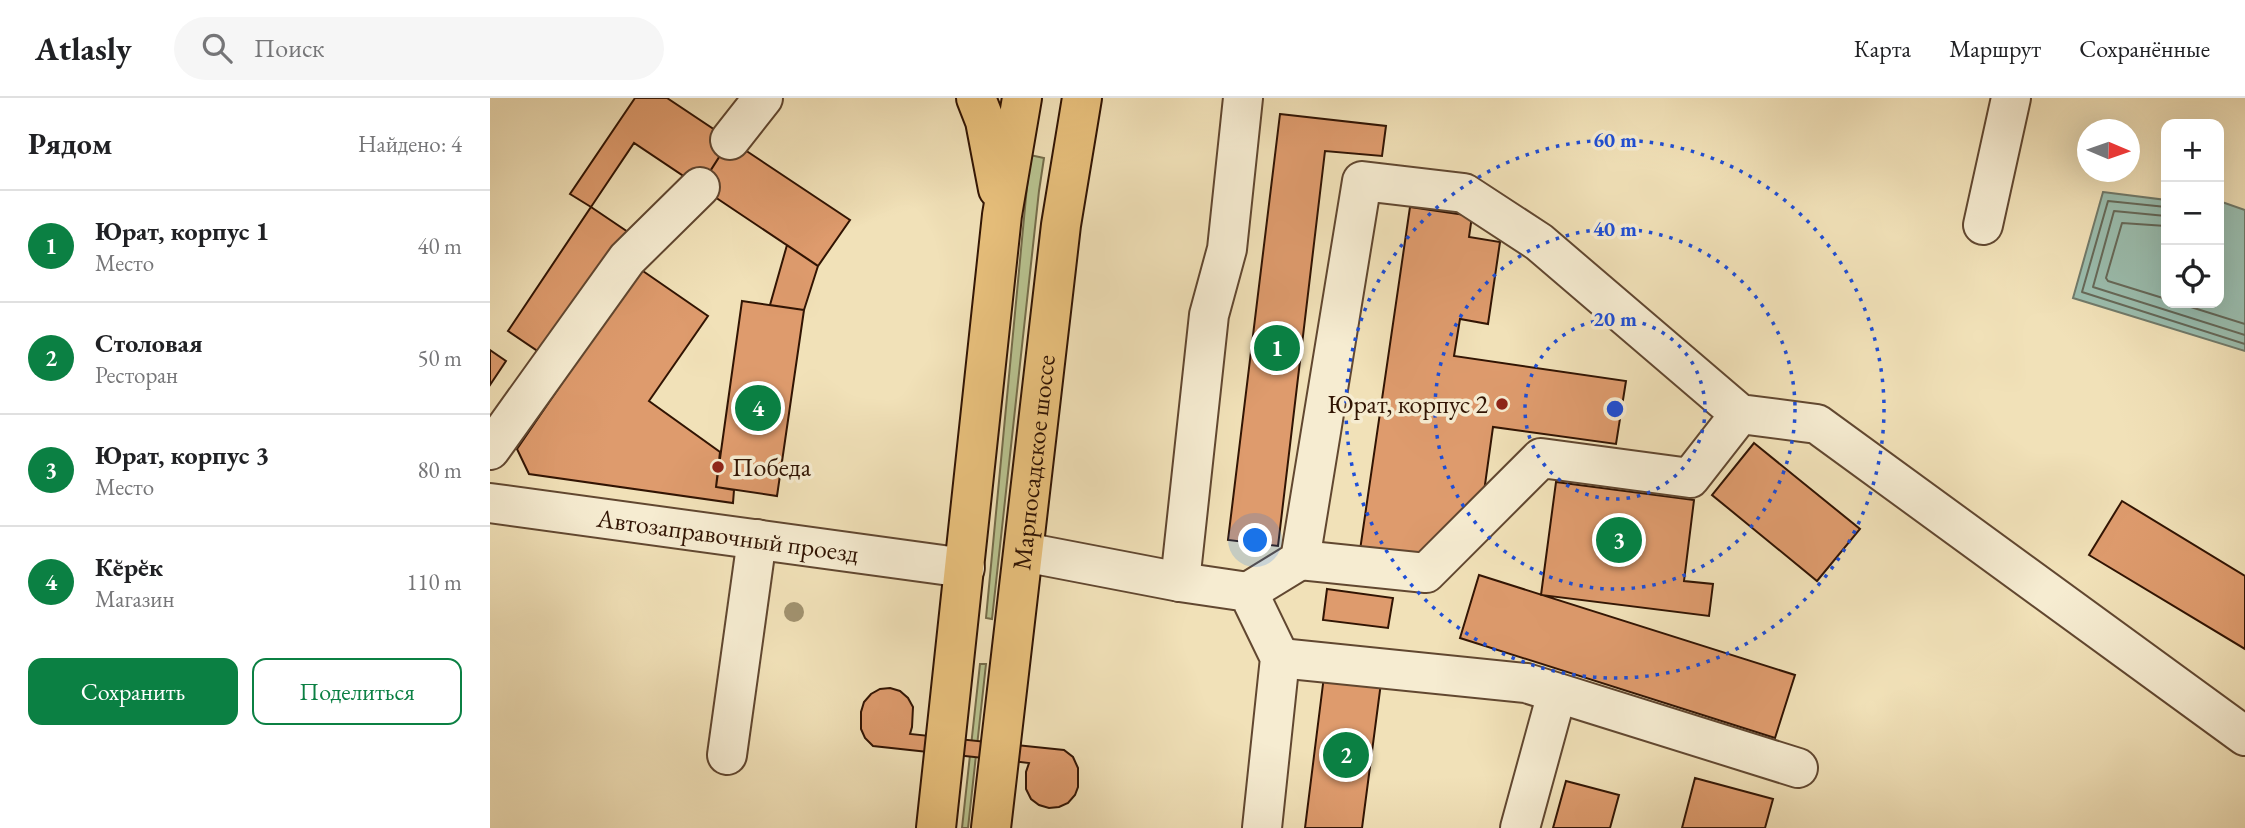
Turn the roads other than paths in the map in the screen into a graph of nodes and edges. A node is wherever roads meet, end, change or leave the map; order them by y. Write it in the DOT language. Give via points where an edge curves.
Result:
graph roads {
  1 [pos="763,98"];
  2 [pos="976,98"];
  3 [pos="1022,98"];
  4 [pos="1082,98"];
  5 [pos="1243,98"];
  6 [pos="2011,98"];
  7 [pos="730,140"];
  8 [pos="700,187"];
  9 [pos="1002,215"];
  10 [pos="1983,225"];
  11 [pos="1740,414"];
  12 [pos="490,450"];
  13 [pos="490,503"];
  14 [pos="757,539"];
  15 [pos="1024,552"];
  16 [pos="1300,560"];
  17 [pos="965,568"];
  18 [pos="1180,582"];
  19 [pos="1248,592"];
  20 [pos="1280,658"];
  21 [pos="1557,693"];
  22 [pos="2245,736"];
  23 [pos="727,755"];
  24 [pos="1798,768"];
  25 [pos="936,828"];
  26 [pos="991,828"];
  27 [pos="1262,828"];
  28 [pos="1520,828"];
  1 -- 7 [label="street"];
  2 -- 9 [label="main road" via="985,121"];
  3 -- 9 [label="main road"];
  4 -- 15 [label="main road, Марпосадское шоссе" via="1062,225"];
  5 -- 18 [label="street" via="1227,248 1209,315"];
  6 -- 10 [label="street"];
  8 -- 12 [label="street" via="627,259"];
  9 -- 17 [label="main road"];
  11 -- 16 [label="street" via="1690,478 1541,458 1426,573"];
  11 -- 16 [label="street" via="1539,242 1464,193 1362,181"];
  11 -- 22 [label="street" via="1817,424"];
  13 -- 14 [label="street, Автозаправочный проезд"];
  14 -- 17 [label="street, Автозаправочный проезд"];
  14 -- 23 [label="street"];
  15 -- 18 [label="street"];
  15 -- 26 [label="main road, Марпосадское шоссе"];
  16 -- 19 [label="street"];
  17 -- 25 [label="main road"];
  18 -- 19 [label="street"];
  19 -- 20 [label="street"];
  20 -- 21 [label="street" via="1525,684"];
  20 -- 27 [label="street"];
  21 -- 24 [label="street"];
  21 -- 28 [label="street"];
}
